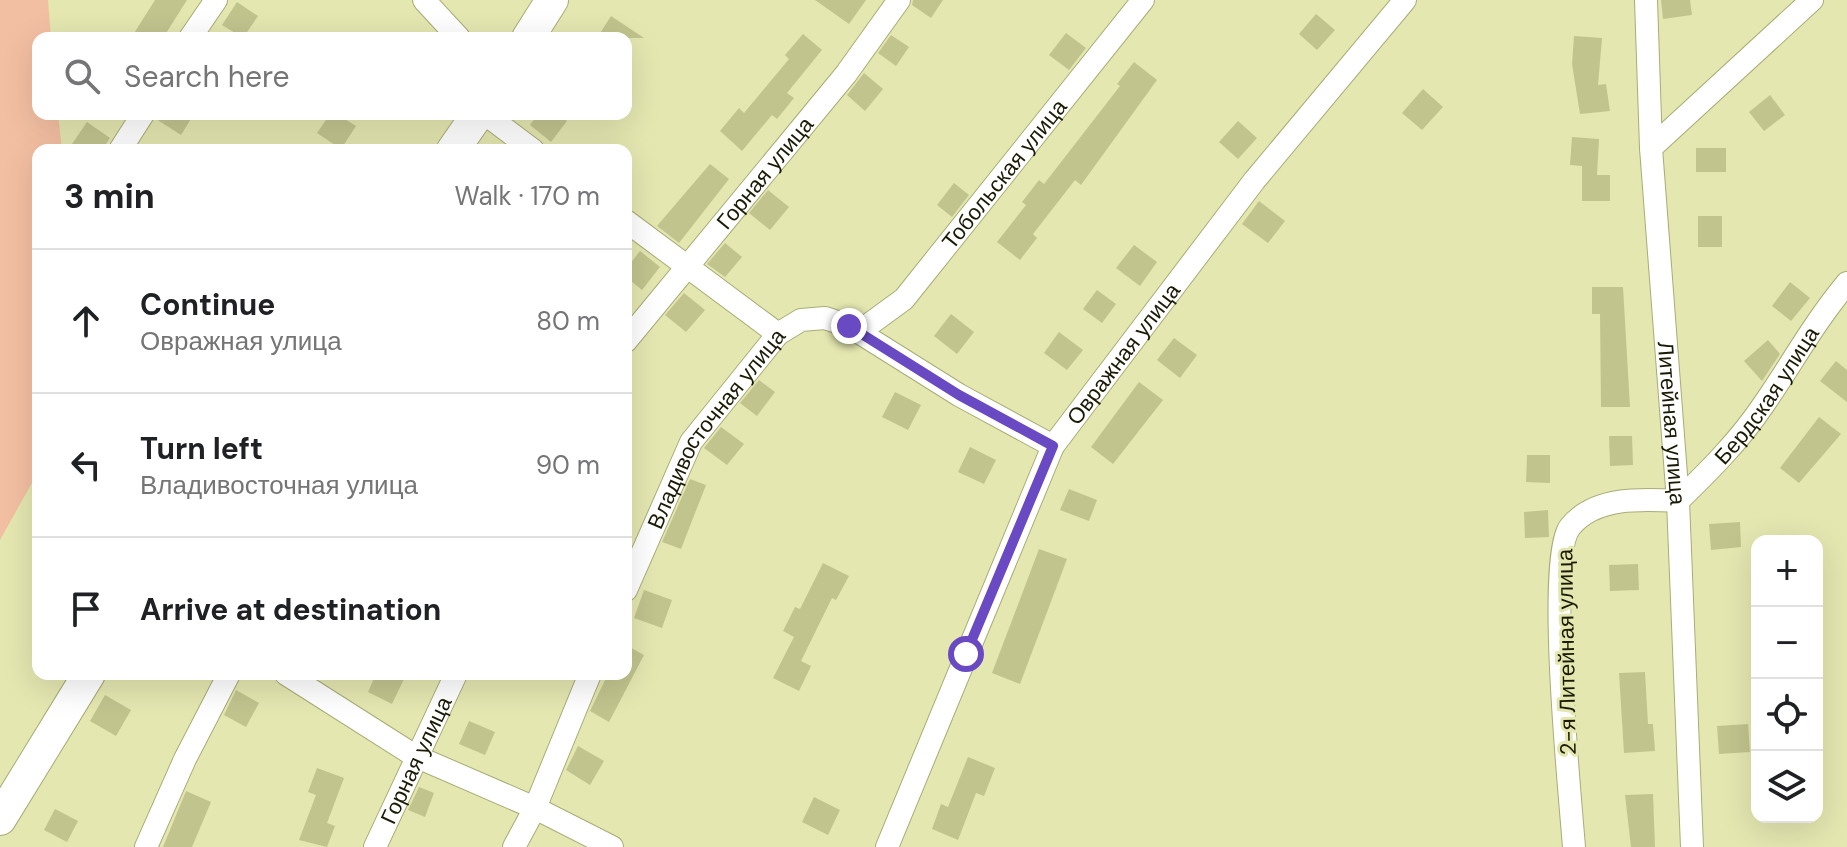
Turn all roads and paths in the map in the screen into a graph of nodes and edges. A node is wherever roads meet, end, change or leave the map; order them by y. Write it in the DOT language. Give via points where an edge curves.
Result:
graph roads {
  1 [pos="216,0"];
  2 [pos="424,0"];
  3 [pos="552,0"];
  4 [pos="899,0"];
  5 [pos="1143,0"];
  6 [pos="1405,0"];
  7 [pos="1646,0"];
  8 [pos="1812,0"];
  9 [pos="194,32"];
  10 [pos="453,32"];
  11 [pos="532,32"];
  12 [pos="139,120"];
  13 [pos="474,120"];
  14 [pos="493,120"];
  15 [pos="124,144"];
  16 [pos="457,144"];
  17 [pos="525,144"];
  18 [pos="1651,148"];
  19 [pos="632,226"];
  20 [pos="686,266"];
  21 [pos="1847,283"];
  22 [pos="849,326"];
  23 [pos="632,334"];
  24 [pos="778,334"];
  25 [pos="1053,446"];
  26 [pos="1678,501"];
  27 [pos="632,576"];
  28 [pos="85,680"];
  29 [pos="226,680"];
  30 [pos="295,680"];
  31 [pos="453,680"];
  32 [pos="588,680"];
  33 [pos="415,756"];
  34 [pos="535,808"];
  35 [pos="0,819"];
  36 [pos="146,847"];
  37 [pos="375,847"];
  38 [pos="514,847"];
  39 [pos="612,847"];
  40 [pos="887,847"];
  41 [pos="1574,847"];
  42 [pos="1692,847"];
  1 -- 9 [label="street"];
  2 -- 10 [label="street"];
  3 -- 11 [label="street"];
  4 -- 20 [label="street, Горная улица" via="846,74"];
  5 -- 22 [label="street, Тобольская улица" via="904,299 867,326"];
  6 -- 25 [label="street, Овражная улица" via="1254,181"];
  7 -- 18 [label="street, Литейная улица"];
  8 -- 18 [label="street"];
  12 -- 15 [label="street"];
  13 -- 16 [label="street"];
  14 -- 17 [label="street"];
  18 -- 26 [label="street, Литейная улица"];
  19 -- 20 [label="street"];
  20 -- 23 [label="street, Горная улица"];
  20 -- 24 [label="street"];
  21 -- 26 [label="street, Бердская улица" via="1811,326 1763,406"];
  22 -- 24 [label="street, Владивосточная улица" via="825,318 801,320"];
  22 -- 25 [label="street, Владивосточная улица"];
  24 -- 27 [label="street, Владивосточная улица" via="691,442"];
  25 -- 40 [label="street, Овражная улица"];
  26 -- 41 [label="street, 2-я Литейная улица" via="1616,503 1586,512 1563,539 1561,624"];
  26 -- 42 [label="street, Литейная улица"];
  28 -- 35 [label="street"];
  29 -- 36 [label="street"];
  30 -- 33 [label="street"];
  31 -- 33 [label="street, Горная улица"];
  32 -- 34 [label="street"];
  33 -- 34 [label="street"];
  33 -- 37 [label="street, Горная улица"];
  34 -- 38 [label="street"];
  34 -- 39 [label="street"];
}
